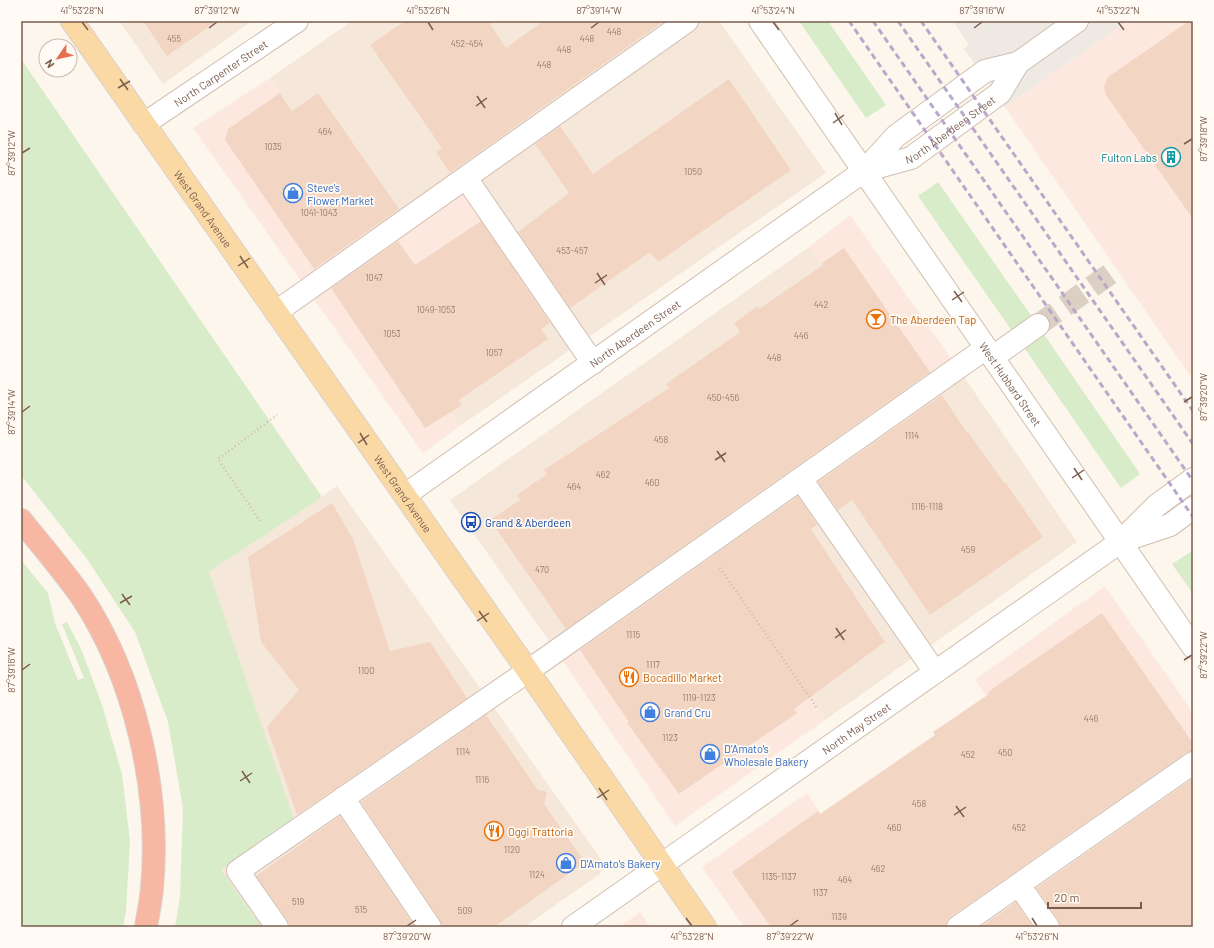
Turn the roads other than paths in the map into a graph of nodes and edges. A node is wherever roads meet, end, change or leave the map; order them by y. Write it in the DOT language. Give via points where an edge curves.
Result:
graph roads {
  1 [pos="72,21"];
  2 [pos="297,21"];
  3 [pos="687,21"];
  4 [pos="760,21"];
  5 [pos="1077,21"];
  6 [pos="144,124"];
  7 [pos="864,171"];
  8 [pos="466,178"];
  9 [pos="276,312"];
  10 [pos="1038,325"];
  11 [pos="989,353"];
  12 [pos="593,363"];
  13 [pos="801,479"];
  14 [pos="1193,480"];
  15 [pos="405,496"];
  16 [pos="1193,508"];
  17 [pos="21,520"];
  18 [pos="1120,542"];
  19 [pos="1193,648"];
  20 [pos="528,671"];
  21 [pos="935,672"];
  22 [pos="1193,763"];
  23 [pos="343,798"];
  24 [pos="662,864"];
  25 [pos="1018,885"];
  26 [pos="146,927"];
  27 [pos="277,927"];
  28 [pos="430,927"];
  29 [pos="573,927"];
  30 [pos="705,927"];
  31 [pos="958,927"];
  32 [pos="1048,927"];
  1 -- 6 [label="main road, West Grand Avenue"];
  2 -- 6 [label="street, North Carpenter Street"];
  3 -- 8 [label="street"];
  4 -- 7 [label="street, West Hubbard Street"];
  5 -- 7 [label="street, North Aberdeen Street" via="1018,63 1000,93 911,158"];
  6 -- 9 [label="main road, West Grand Avenue"];
  7 -- 11 [label="street, West Hubbard Street"];
  7 -- 12 [label="street, North Aberdeen Street"];
  8 -- 9 [label="street"];
  8 -- 12 [label="street"];
  9 -- 15 [label="main road, West Grand Avenue"];
  10 -- 11 [label="street"];
  11 -- 13 [label="street"];
  11 -- 18 [label="street, West Hubbard Street"];
  12 -- 15 [label="street, North Aberdeen Street"];
  13 -- 20 [label="street"];
  13 -- 21 [label="street"];
  14 -- 18 [label="street, North May Street" via="1156,506"];
  15 -- 20 [label="main road, West Grand Avenue"];
  16 -- 18 [label="street, North May Street" via="1170,525"];
  17 -- 26 [label="highway" via="81,597 108,644 131,702 152,798 152,889"];
  18 -- 19 [label="street, West Hubbard Street"];
  18 -- 21 [label="street, North May Street"];
  20 -- 23 [label="street"];
  20 -- 24 [label="main road, West Grand Avenue"];
  21 -- 24 [label="street, North May Street"];
  22 -- 25 [label="street"];
  23 -- 27 [label="street" via="238,871"];
  23 -- 28 [label="street"];
  24 -- 29 [label="street, North May Street"];
  24 -- 30 [label="main road, West Grand Avenue"];
  25 -- 31 [label="street"];
  25 -- 32 [label="street"];
}
